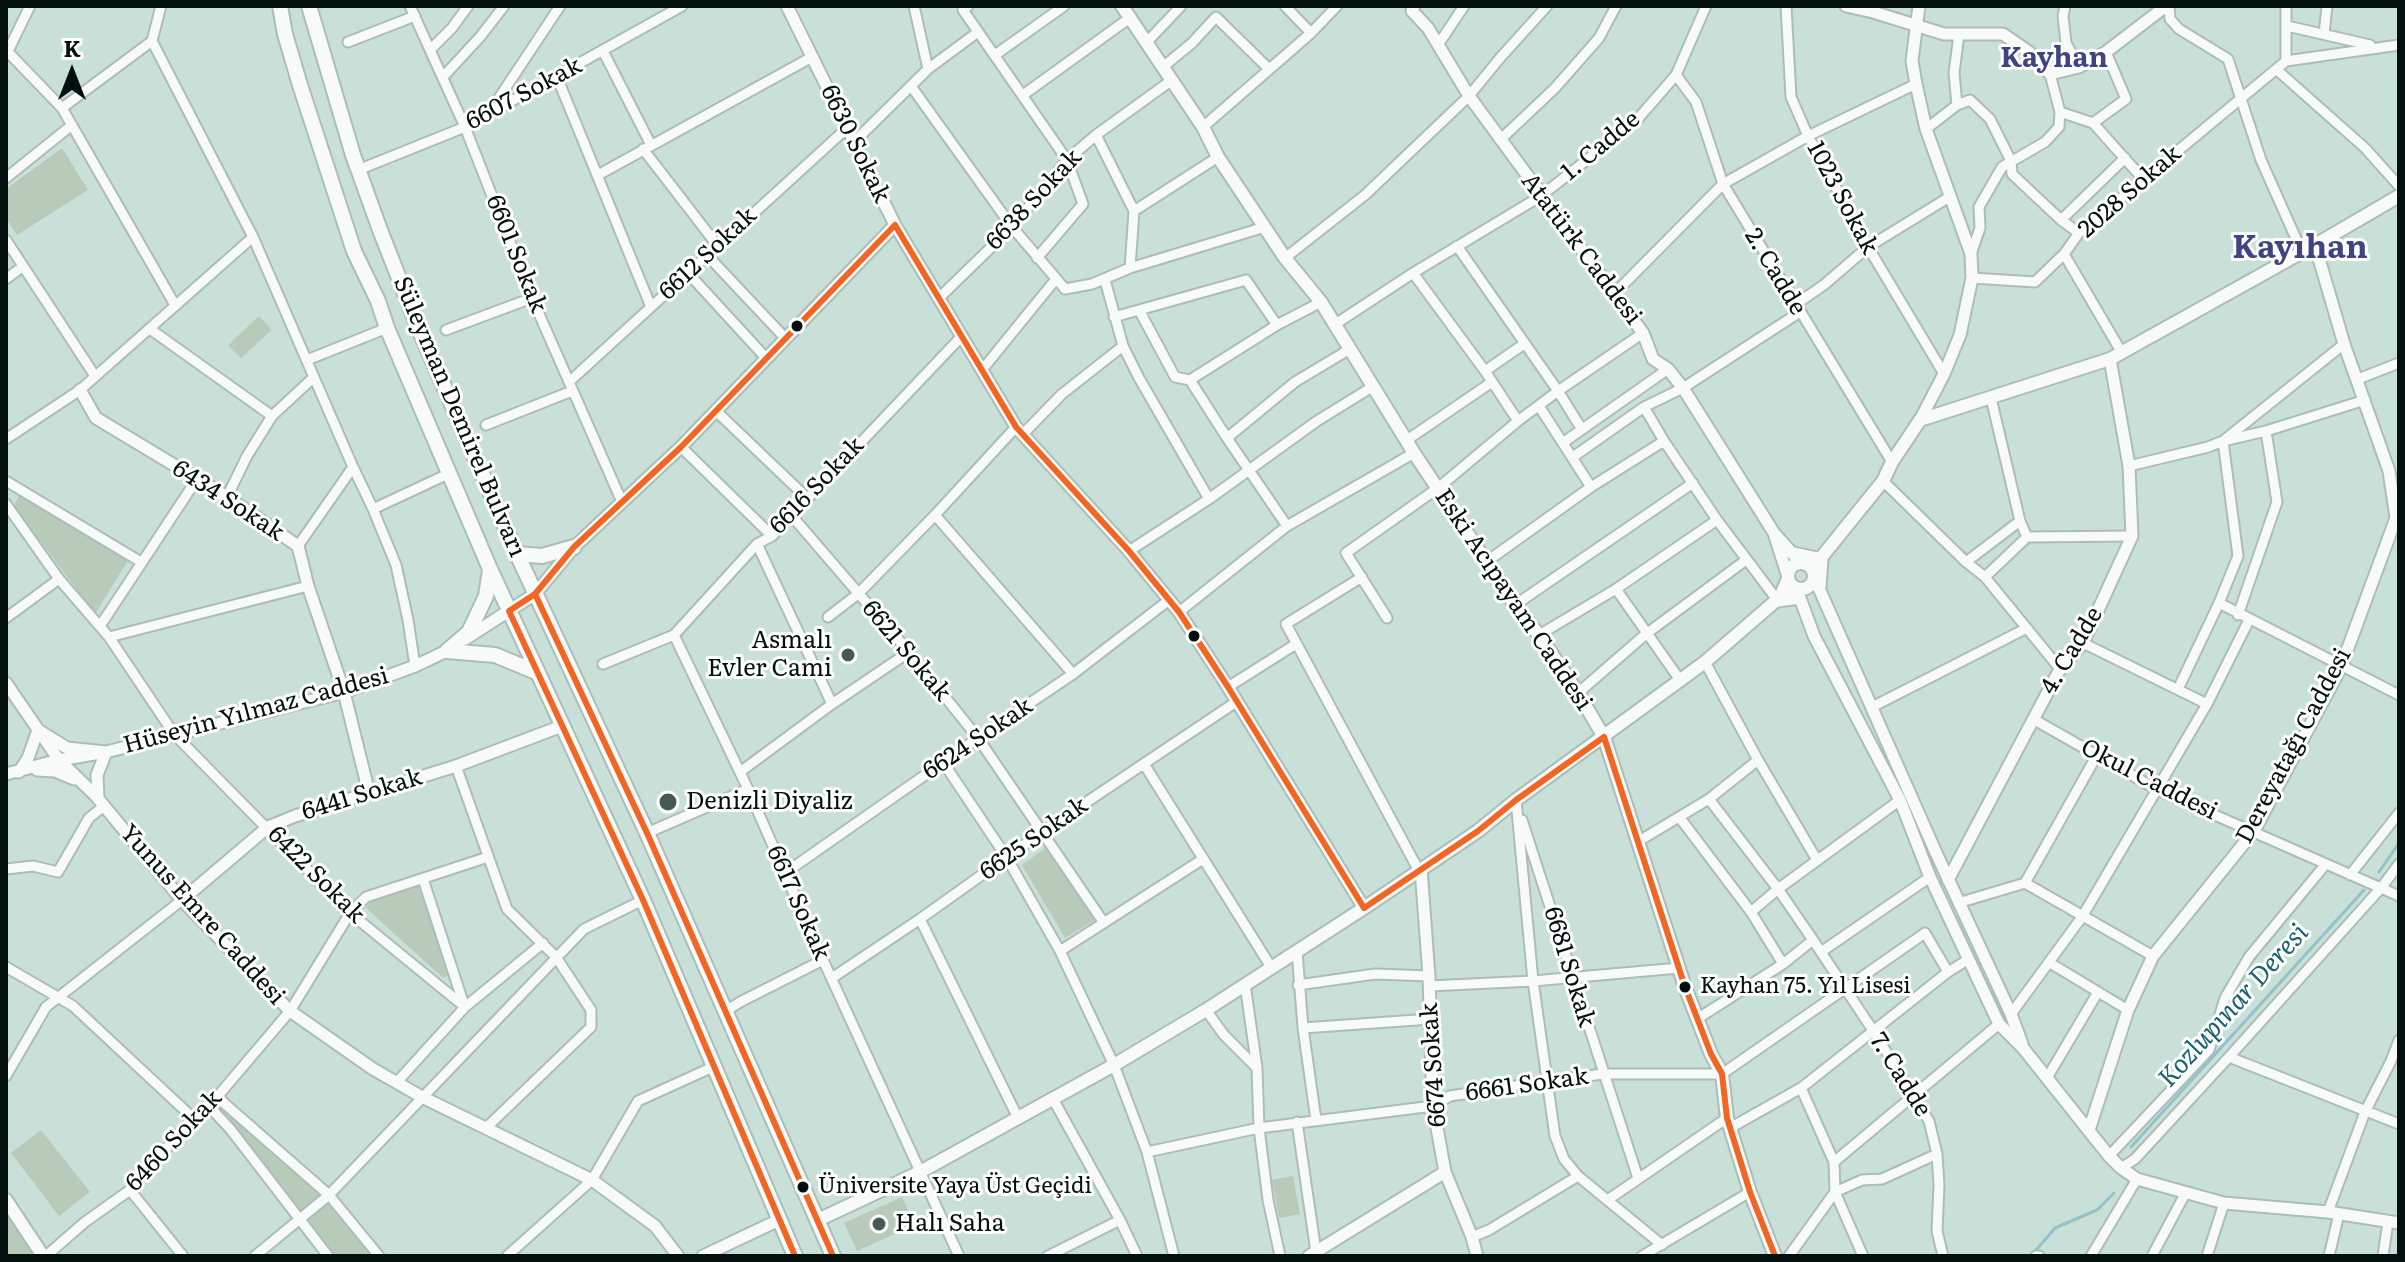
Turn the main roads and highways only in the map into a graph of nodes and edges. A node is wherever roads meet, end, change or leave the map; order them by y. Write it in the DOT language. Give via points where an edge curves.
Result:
graph roads {
  1 [pos="280,6"];
  2 [pos="309,6"];
  3 [pos="1122,6"];
  4 [pos="2399,196"];
  5 [pos="574,547"];
  6 [pos="517,554"];
  7 [pos="490,569"];
  8 [pos="1813,574"];
  9 [pos="1794,587"];
  10 [pos="536,672"];
  11 [pos="1604,737"];
  12 [pos="6,1200"];
  13 [pos="818,1220"];
  14 [pos="44,1256"];
  15 [pos="795,1256"];
  16 [pos="833,1256"];
  17 [pos="1775,1256"];
  1 -- 7 [label="main road, Süleyman Demirel Bulvarı" via="354,251"];
  2 -- 6 [label="main road, Süleyman Demirel Bulvarı" via="358,170 419,329"];
  3 -- 11 [label="main road, Eski Acıpayam Caddesi"];
  4 -- 8 [label="main road" via="2116,356 1920,420 1883,481"];
  5 -- 6 [label="main road" via="542,556"];
  6 -- 13 [label="main road, Süleyman Demirel Bulvarı"];
  7 -- 10 [label="main road, Süleyman Demirel Bulvarı"];
  7 -- 10 [label="main road" via="486,596 469,632 447,651 495,655"];
  8 -- 9 [label="main road" via="1807,587"];
  8 -- 9 [label="main road" via="1792,566"];
  9 -- 11 [label="main road"];
  10 -- 15 [label="main road, Süleyman Demirel Bulvarı" via="643,900"];
  11 -- 13 [label="main road" via="1478,831 1206,1010 920,1172"];
  11 -- 17 [label="main road, Eski Acıpayam Caddesi" via="1679,968 1722,1074 1729,1123"];
  12 -- 14 [label="main road"];
  13 -- 16 [label="main road, Süleyman Demirel Bulvarı"];
}
